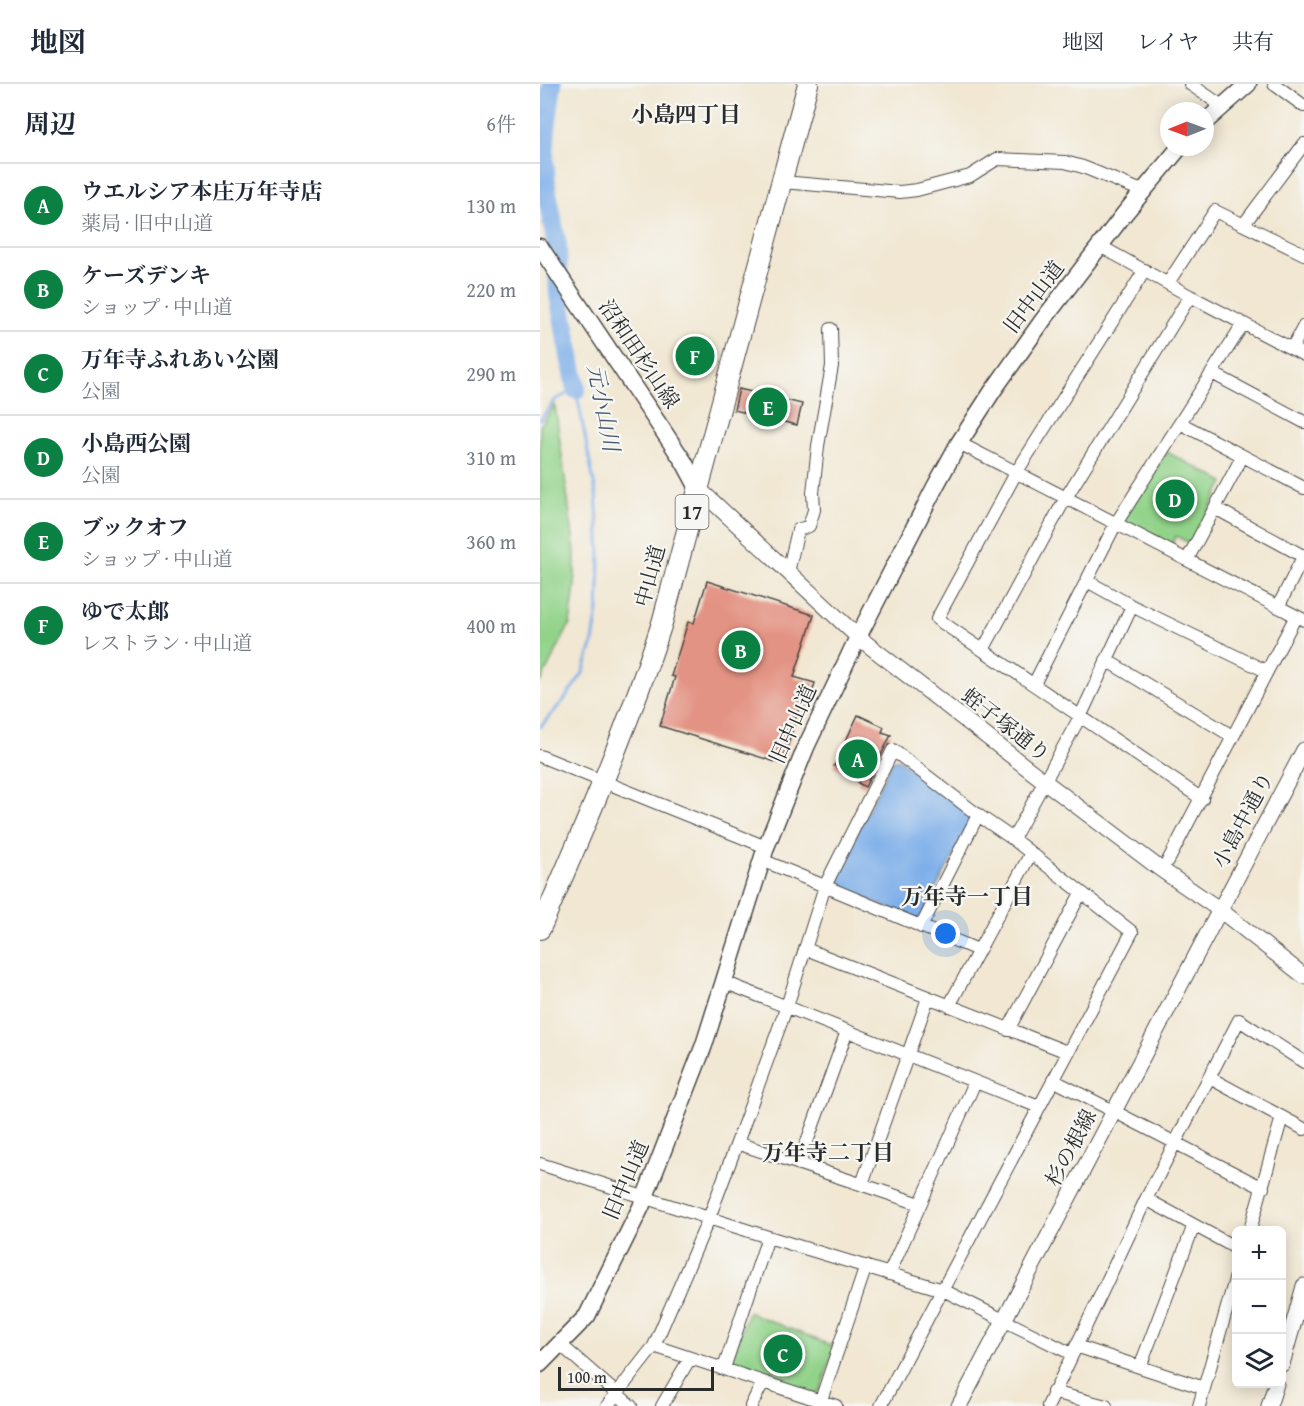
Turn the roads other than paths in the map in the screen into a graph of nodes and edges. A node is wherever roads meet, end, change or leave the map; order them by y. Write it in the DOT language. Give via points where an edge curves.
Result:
graph roads {
  1 [pos="808,84"];
  2 [pos="1190,84"];
  3 [pos="1248,84"];
  4 [pos="1274,84"];
  5 [pos="1222,106"];
  6 [pos="1304,106"];
  7 [pos="1214,114"];
  8 [pos="1304,144"];
  9 [pos="1172,156"];
  10 [pos="782,182"];
  11 [pos="1142,191"];
  12 [pos="1244,224"];
  13 [pos="1100,246"];
  14 [pos="540,247"];
  15 [pos="1304,254"];
  16 [pos="1145,270"];
  17 [pos="1168,283"];
  18 [pos="1190,296"];
  19 [pos="1243,324"];
  20 [pos="1304,326"];
  21 [pos="831,329"];
  22 [pos="1292,348"];
  23 [pos="1304,355"];
  24 [pos="1212,373"];
  25 [pos="1304,422"];
  26 [pos="1180,423"];
  27 [pos="959,443"];
  28 [pos="1242,457"];
  29 [pos="1016,473"];
  30 [pos="698,488"];
  31 [pos="1304,488"];
  32 [pos="1065,499"];
  33 [pos="1215,508"];
  34 [pos="1115,525"];
  35 [pos="1304,556"];
  36 [pos="1187,561"];
  37 [pos="789,572"];
  38 [pos="1087,581"];
  39 [pos="1132,606"];
  40 [pos="1278,607"];
  41 [pos="1300,618"];
  42 [pos="858,637"];
  43 [pos="983,650"];
  44 [pos="1106,660"];
  45 [pos="1266,671"];
  46 [pos="1034,684"];
  47 [pos="1081,715"];
  48 [pos="1232,736"];
  49 [pos="1304,750"];
  50 [pos="540,756"];
  51 [pos="1044,781"];
  52 [pos="605,782"];
  53 [pos="1202,799"];
  54 [pos="978,815"];
  55 [pos="1013,839"];
  56 [pos="764,853"];
  57 [pos="1031,853"];
  58 [pos="1168,861"];
  59 [pos="825,886"];
  60 [pos="1081,892"];
  61 [pos="1220,910"];
  62 [pos="921,927"];
  63 [pos="540,929"];
  64 [pos="806,949"];
  65 [pos="978,950"];
  66 [pos="1304,976"];
  67 [pos="724,982"];
  68 [pos="928,998"];
  69 [pos="787,1006"];
  70 [pos="949,1006"];
  71 [pos="1008,1030"];
  72 [pos="847,1031"];
  73 [pos="1067,1052"];
  74 [pos="907,1055"];
  75 [pos="1304,1062"];
  76 [pos="1210,1078"];
  77 [pos="1053,1080"];
  78 [pos="975,1082"];
  79 [pos="1039,1107"];
  80 [pos="1114,1111"];
  81 [pos="1282,1117"];
  82 [pos="1304,1129"];
  83 [pos="737,1143"];
  84 [pos="1174,1143"];
  85 [pos="540,1164"];
  86 [pos="799,1164"];
  87 [pos="862,1184"];
  88 [pos="1263,1188"];
  89 [pos="645,1198"];
  90 [pos="1146,1199"];
  91 [pos="920,1204"];
  92 [pos="709,1218"];
  93 [pos="1194,1225"];
  94 [pos="1251,1226"];
  95 [pos="768,1237"];
  96 [pos="1232,1246"];
  97 [pos="866,1266"];
  98 [pos="889,1274"];
  99 [pos="1235,1280"];
  100 [pos="1304,1288"];
  101 [pos="943,1290"];
  102 [pos="1003,1320"];
  103 [pos="1223,1323"];
  104 [pos="1232,1325"];
  105 [pos="1286,1336"];
  106 [pos="561,1345"];
  107 [pos="654,1346"];
  108 [pos="1074,1350"];
  109 [pos="690,1358"];
  110 [pos="540,1365"];
  111 [pos="1140,1366"];
  112 [pos="724,1368"];
  113 [pos="763,1382"];
  114 [pos="1204,1388"];
  115 [pos="1274,1388"];
  116 [pos="1053,1392"];
  117 [pos="616,1393"];
  118 [pos="821,1400"];
  119 [pos="806,1401"];
  120 [pos="606,1406"];
  121 [pos="631,1406"];
  122 [pos="662,1406"];
  123 [pos="751,1406"];
  124 [pos="836,1406"];
  125 [pos="881,1406"];
  126 [pos="959,1406"];
  127 [pos="1048,1406"];
  128 [pos="1106,1406"];
  129 [pos="1199,1406"];
  130 [pos="1269,1406"];
  1 -- 10 [label="highway, 中山道 / 17"];
  2 -- 5 [label="street"];
  3 -- 5 [label="main road"];
  4 -- 6 [label="street"];
  5 -- 7 [label="main road"];
  8 -- 12 [label="street"];
  9 -- 11 [label="main road, 旧中山道"];
  10 -- 11 [label="street" via="900,192 970,176 997,159 1065,162"];
  10 -- 30 [label="highway, 中山道 / 17"];
  11 -- 13 [label="main road, 旧中山道"];
  12 -- 15 [label="street"];
  12 -- 17 [label="street" via="1215,211"];
  13 -- 16 [label="street"];
  13 -- 27 [label="main road, 旧中山道"];
  14 -- 30 [label="main road, 沼和田杉山線"];
  16 -- 17 [label="street"];
  16 -- 29 [label="street"];
  17 -- 18 [label="street"];
  18 -- 19 [label="street"];
  18 -- 32 [label="street"];
  19 -- 22 [label="street"];
  19 -- 24 [label="street"];
  20 -- 22 [label="street"];
  21 -- 37 [label="street" via="832,366 818,446 814,510 809,526 798,530"];
  22 -- 23 [label="street"];
  24 -- 25 [label="street"];
  24 -- 26 [label="street"];
  26 -- 28 [label="street"];
  26 -- 34 [label="street"];
  27 -- 29 [label="street"];
  27 -- 42 [label="main road, 旧中山道"];
  28 -- 31 [label="street"];
  28 -- 33 [label="street"];
  29 -- 32 [label="street"];
  29 -- 43 [label="street" via="937,619"];
  30 -- 37 [label="street, 蛭子塚通り"];
  30 -- 52 [label="highway, 中山道 / 17" via="662,623"];
  32 -- 34 [label="street"];
  32 -- 43 [label="street"];
  33 -- 35 [label="street"];
  33 -- 36 [label="street"];
  34 -- 36 [label="street"];
  34 -- 38 [label="street"];
  35 -- 40 [label="street"];
  36 -- 40 [label="street"];
  37 -- 42 [label="street, 蛭子塚通り"];
  38 -- 39 [label="street"];
  38 -- 46 [label="street"];
  39 -- 44 [label="street"];
  39 -- 45 [label="street"];
  40 -- 41 [label="street"];
  41 -- 45 [label="street"];
  42 -- 51 [label="street, 蛭子塚通り"];
  42 -- 56 [label="main road, 旧中山道" via="806,747"];
  43 -- 46 [label="street"];
  44 -- 47 [label="street"];
  44 -- 48 [label="street"];
  45 -- 48 [label="street"];
  46 -- 47 [label="street"];
  47 -- 51 [label="street"];
  47 -- 53 [label="street"];
  48 -- 53 [label="street"];
  49 -- 61 [label="street, 小島中通り"];
  50 -- 52 [label="street"];
  51 -- 55 [label="street"];
  51 -- 61 [label="street, 蛭子塚通り"];
  52 -- 56 [label="street"];
  52 -- 63 [label="highway, 中山道 / 17"];
  53 -- 58 [label="street"];
  54 -- 55 [label="street"];
  54 -- 59 [label="street" via="893,750"];
  54 -- 62 [label="street"];
  55 -- 57 [label="street"];
  56 -- 59 [label="street"];
  56 -- 67 [label="main road, 旧中山道"];
  57 -- 60 [label="street"];
  57 -- 65 [label="street"];
  59 -- 62 [label="street"];
  59 -- 64 [label="street"];
  60 -- 71 [label="street"];
  60 -- 73 [label="street" via="1132,932"];
  61 -- 66 [label="street, 蛭子塚通り"];
  61 -- 80 [label="street, 杉の根線"];
  62 -- 65 [label="street"];
  64 -- 68 [label="street"];
  64 -- 69 [label="street"];
  65 -- 70 [label="street"];
  67 -- 69 [label="street"];
  67 -- 89 [label="main road, 旧中山道"];
  68 -- 70 [label="street"];
  68 -- 74 [label="street"];
  69 -- 72 [label="street"];
  69 -- 83 [label="street"];
  70 -- 71 [label="street"];
  71 -- 73 [label="street"];
  72 -- 74 [label="street"];
  72 -- 86 [label="street"];
  73 -- 77 [label="street"];
  74 -- 78 [label="street"];
  74 -- 87 [label="street"];
  75 -- 76 [label="street" via="1239,1020"];
  76 -- 81 [label="street"];
  76 -- 84 [label="street"];
  77 -- 79 [label="street"];
  77 -- 80 [label="street"];
  78 -- 79 [label="street"];
  78 -- 91 [label="street"];
  79 -- 101 [label="street"];
  80 -- 84 [label="street"];
  80 -- 102 [label="street, 杉の根線"];
  81 -- 82 [label="street"];
  81 -- 88 [label="street"];
  83 -- 86 [label="street"];
  83 -- 92 [label="street"];
  84 -- 88 [label="street"];
  84 -- 90 [label="street"];
  85 -- 89 [label="street"];
  86 -- 87 [label="street"];
  87 -- 91 [label="street"];
  88 -- 94 [label="street"];
  89 -- 92 [label="street"];
  89 -- 106 [label="main road, 旧中山道" via="586,1316"];
  90 -- 93 [label="street"];
  90 -- 108 [label="street"];
  91 -- 98 [label="street"];
  92 -- 95 [label="street"];
  92 -- 107 [label="street"];
  93 -- 96 [label="street"];
  93 -- 111 [label="street"];
  95 -- 97 [label="street"];
  95 -- 112 [label="street"];
  97 -- 98 [label="street"];
  97 -- 118 [label="street"];
  98 -- 101 [label="street"];
  99 -- 103 [label="street"];
  100 -- 105 [label="street"];
  101 -- 102 [label="street"];
  101 -- 125 [label="street"];
  102 -- 108 [label="street"];
  102 -- 126 [label="street, 杉の根線"];
  103 -- 104 [label="street"];
  103 -- 114 [label="street"];
  106 -- 110 [label="main road, 旧中山道"];
  106 -- 117 [label="street"];
  107 -- 109 [label="street"];
  107 -- 117 [label="street"];
  108 -- 111 [label="street"];
  108 -- 116 [label="street"];
  109 -- 112 [label="street"];
  109 -- 122 [label="street"];
  111 -- 114 [label="street"];
  112 -- 113 [label="street"];
  113 -- 119 [label="street"];
  113 -- 123 [label="street"];
  114 -- 129 [label="street"];
  115 -- 130 [label="street"];
  116 -- 127 [label="street"];
  116 -- 128 [label="street"];
  117 -- 120 [label="street"];
  117 -- 121 [label="street"];
  118 -- 119 [label="street"];
  118 -- 124 [label="street"];
}
